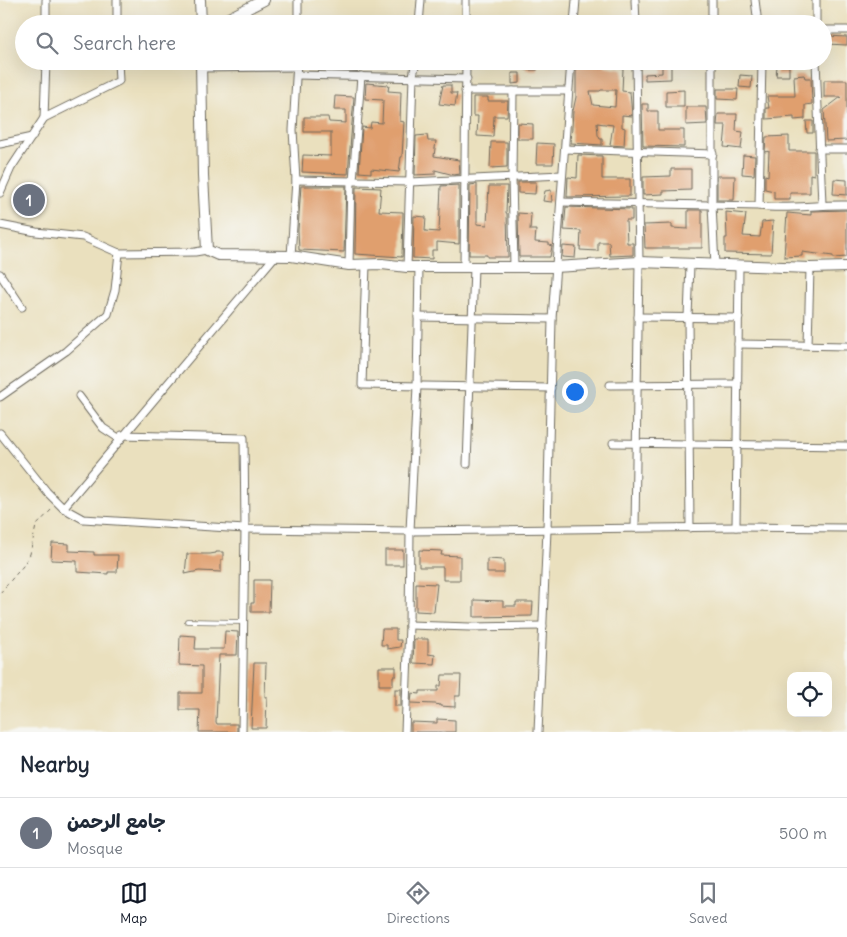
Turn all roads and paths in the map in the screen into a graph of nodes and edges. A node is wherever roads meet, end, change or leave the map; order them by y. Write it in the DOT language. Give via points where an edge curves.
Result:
graph roads {
  1 [pos="46,0"];
  2 [pos="117,0"];
  3 [pos="200,0"];
  4 [pos="264,0"];
  5 [pos="298,0"];
  6 [pos="421,0"];
  7 [pos="466,0"];
  8 [pos="576,0"];
  9 [pos="635,0"];
  10 [pos="712,0"];
  11 [pos="756,0"];
  12 [pos="816,0"];
  13 [pos="46,15"];
  14 [pos="117,15"];
  15 [pos="201,15"];
  16 [pos="235,15"];
  17 [pos="298,15"];
  18 [pos="420,15"];
  19 [pos="466,15"];
  20 [pos="575,15"];
  21 [pos="636,15"];
  22 [pos="712,15"];
  23 [pos="757,15"];
  24 [pos="816,15"];
  25 [pos="832,30"];
  26 [pos="847,30"];
  27 [pos="46,70"];
  28 [pos="118,70"];
  29 [pos="201,70"];
  30 [pos="297,70"];
  31 [pos="313,70"];
  32 [pos="414,70"];
  33 [pos="466,70"];
  34 [pos="570,70"];
  35 [pos="636,70"];
  36 [pos="712,70"];
  37 [pos="762,70"];
  38 [pos="816,70"];
  39 [pos="361,76"];
  40 [pos="413,76"];
  41 [pos="467,79"];
  42 [pos="465,91"];
  43 [pos="568,91"];
  44 [pos="513,92"];
  45 [pos="44,118"];
  46 [pos="32,137"];
  47 [pos="0,144"];
  48 [pos="565,149"];
  49 [pos="820,149"];
  50 [pos="847,149"];
  51 [pos="638,152"];
  52 [pos="713,154"];
  53 [pos="562,175"];
  54 [pos="512,178"];
  55 [pos="296,180"];
  56 [pos="464,180"];
  57 [pos="352,181"];
  58 [pos="410,182"];
  59 [pos="0,193"];
  60 [pos="561,202"];
  61 [pos="638,202"];
  62 [pos="822,204"];
  63 [pos="712,205"];
  64 [pos="847,205"];
  65 [pos="759,206"];
  66 [pos="0,225"];
  67 [pos="207,250"];
  68 [pos="119,253"];
  69 [pos="276,255"];
  70 [pos="290,256"];
  71 [pos="638,262"];
  72 [pos="366,264"];
  73 [pos="349,265"];
  74 [pos="690,265"];
  75 [pos="419,266"];
  76 [pos="514,266"];
  77 [pos="555,266"];
  78 [pos="715,266"];
  79 [pos="739,266"];
  80 [pos="406,267"];
  81 [pos="469,267"];
  82 [pos="847,267"];
  83 [pos="810,268"];
  84 [pos="0,274"];
  85 [pos="22,307"];
  86 [pos="418,317"];
  87 [pos="638,317"];
  88 [pos="688,317"];
  89 [pos="472,318"];
  90 [pos="738,318"];
  91 [pos="552,319"];
  92 [pos="738,344"];
  93 [pos="808,345"];
  94 [pos="847,346"];
  95 [pos="637,384"];
  96 [pos="688,384"];
  97 [pos="738,384"];
  98 [pos="610,385"];
  99 [pos="417,386"];
  100 [pos="470,386"];
  101 [pos="551,388"];
  102 [pos="79,396"];
  103 [pos="0,397"];
  104 [pos="0,433"];
  105 [pos="121,437"];
  106 [pos="613,443"];
  107 [pos="637,444"];
  108 [pos="688,445"];
  109 [pos="738,445"];
  110 [pos="847,446"];
  111 [pos="467,464"];
  112 [pos="60,505"];
  113 [pos="736,527"];
  114 [pos="635,528"];
  115 [pos="690,528"];
  116 [pos="847,528"];
  117 [pos="245,529"];
  118 [pos="547,530"];
  119 [pos="410,531"];
  120 [pos="0,593"];
  121 [pos="187,620"];
  122 [pos="243,622"];
  123 [pos="410,625"];
  124 [pos="543,626"];
  125 [pos="242,732"];
  126 [pos="405,732"];
  127 [pos="538,732"];
  1 -- 13 [label="street"];
  2 -- 14 [label="street"];
  3 -- 15 [label="street"];
  4 -- 16 [label="street"];
  5 -- 17 [label="street"];
  6 -- 18 [label="street"];
  7 -- 19 [label="street"];
  8 -- 20 [label="street"];
  9 -- 21 [label="street"];
  10 -- 22 [label="street"];
  11 -- 23 [label="street"];
  12 -- 24 [label="street"];
  25 -- 26 [label="street"];
  27 -- 45 [label="street"];
  28 -- 45 [label="street" via="119,81"];
  29 -- 67 [label="street"];
  30 -- 55 [label="street" via="293,130"];
  31 -- 39 [label="street"];
  32 -- 40 [label="street"];
  33 -- 41 [label="street"];
  34 -- 43 [label="street"];
  35 -- 51 [label="street"];
  36 -- 52 [label="street"];
  37 -- 65 [label="street"];
  38 -- 49 [label="street"];
  39 -- 40 [label="street"];
  39 -- 57 [label="street"];
  40 -- 41 [label="street"];
  40 -- 58 [label="street"];
  41 -- 42 [label="street"];
  42 -- 44 [label="street"];
  42 -- 56 [label="street"];
  43 -- 44 [label="street"];
  43 -- 48 [label="street"];
  44 -- 54 [label="street"];
  45 -- 46 [label="street"];
  46 -- 47 [label="street"];
  46 -- 59 [label="street" via="11,168"];
  48 -- 51 [label="street"];
  48 -- 53 [label="street"];
  49 -- 50 [label="street"];
  49 -- 62 [label="street"];
  51 -- 52 [label="street"];
  51 -- 61 [label="street"];
  52 -- 63 [label="street"];
  53 -- 54 [label="street"];
  53 -- 60 [label="street"];
  54 -- 56 [label="street"];
  54 -- 76 [label="street"];
  55 -- 57 [label="street"];
  55 -- 70 [label="street"];
  56 -- 58 [label="street"];
  56 -- 81 [label="street"];
  57 -- 58 [label="street"];
  57 -- 73 [label="street"];
  58 -- 80 [label="street"];
  60 -- 61 [label="street"];
  60 -- 77 [label="street"];
  61 -- 63 [label="street"];
  61 -- 71 [label="street"];
  62 -- 64 [label="street"];
  62 -- 65 [label="street"];
  63 -- 65 [label="street"];
  63 -- 78 [label="street"];
  66 -- 68 [label="street" via="84,237"];
  67 -- 68 [label="street"];
  67 -- 69 [label="street" via="225,256"];
  68 -- 103 [label="street" via="115,290 108,314 66,351"];
  69 -- 70 [label="street"];
  69 -- 105 [label="street"];
  70 -- 73 [label="street"];
  71 -- 74 [label="street"];
  71 -- 77 [label="street"];
  71 -- 87 [label="street"];
  72 -- 73 [label="street"];
  72 -- 80 [label="street"];
  72 -- 99 [label="street" via="362,385"];
  74 -- 78 [label="street"];
  74 -- 88 [label="street"];
  75 -- 80 [label="street"];
  75 -- 81 [label="street"];
  75 -- 86 [label="street"];
  76 -- 77 [label="street"];
  76 -- 81 [label="street"];
  77 -- 91 [label="street"];
  78 -- 79 [label="street"];
  79 -- 83 [label="street"];
  79 -- 90 [label="street"];
  81 -- 89 [label="street"];
  82 -- 83 [label="street"];
  83 -- 93 [label="street"];
  84 -- 85 [label="street"];
  86 -- 89 [label="street"];
  86 -- 99 [label="street"];
  87 -- 88 [label="street"];
  87 -- 95 [label="street"];
  88 -- 90 [label="street"];
  88 -- 96 [label="street"];
  89 -- 91 [label="street"];
  89 -- 100 [label="street"];
  90 -- 92 [label="street"];
  91 -- 101 [label="street"];
  92 -- 93 [label="street"];
  92 -- 97 [label="street"];
  93 -- 94 [label="street"];
  95 -- 96 [label="street"];
  95 -- 98 [label="street"];
  95 -- 107 [label="street"];
  96 -- 97 [label="street"];
  96 -- 108 [label="street"];
  97 -- 109 [label="street"];
  99 -- 100 [label="street"];
  99 -- 119 [label="street"];
  100 -- 101 [label="street"];
  100 -- 111 [label="street"];
  101 -- 118 [label="street"];
  102 -- 105 [label="street" via="103,428"];
  104 -- 112 [label="street"];
  105 -- 112 [label="street"];
  105 -- 117 [label="street" via="244,438"];
  106 -- 107 [label="street"];
  107 -- 108 [label="street"];
  107 -- 114 [label="street"];
  108 -- 109 [label="street"];
  108 -- 115 [label="street"];
  109 -- 110 [label="street"];
  109 -- 113 [label="street"];
  112 -- 117 [label="street" via="84,519"];
  112 -- 120 [label="path" via="36,526 30,554"];
  113 -- 115 [label="street"];
  113 -- 116 [label="street"];
  114 -- 115 [label="street"];
  114 -- 118 [label="street"];
  117 -- 119 [label="street"];
  117 -- 122 [label="street"];
  118 -- 119 [label="street"];
  118 -- 124 [label="street"];
  119 -- 123 [label="street"];
  121 -- 122 [label="lane"];
  122 -- 125 [label="street"];
  123 -- 124 [label="street"];
  123 -- 126 [label="street"];
  124 -- 127 [label="street"];
}
